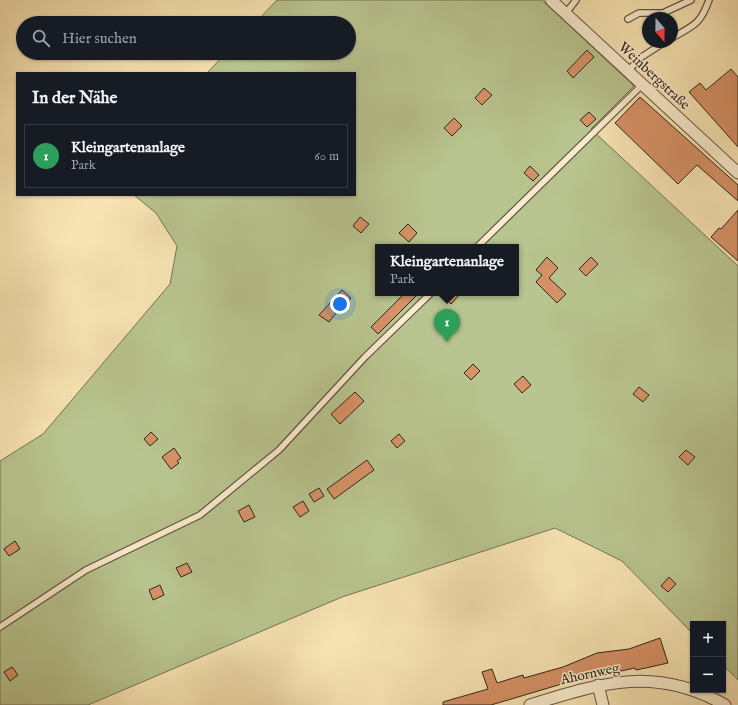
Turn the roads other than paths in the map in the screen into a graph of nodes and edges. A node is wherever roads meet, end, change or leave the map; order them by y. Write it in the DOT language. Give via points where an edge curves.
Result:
graph roads {
  1 [pos="551,0"];
  2 [pos="576,0"];
  3 [pos="691,0"];
  4 [pos="709,0"];
  5 [pos="566,13"];
  6 [pos="628,19"];
  7 [pos="678,34"];
  8 [pos="656,48"];
  9 [pos="628,72"];
  10 [pos="642,85"];
  11 [pos="738,173"];
  12 [pos="480,244"];
  13 [pos="428,296"];
  14 [pos="0,627"];
  15 [pos="598,685"];
  16 [pos="530,705"];
  17 [pos="603,705"];
  18 [pos="725,705"];
  1 -- 5 [label="street, Weinbergstraße"];
  2 -- 5 [label="lane"];
  3 -- 6 [label="lane" via="663,12 639,13"];
  4 -- 7 [label="lane" via="703,17"];
  5 -- 9 [label="street, Weinbergstraße"];
  8 -- 9 [label="lane" via="640,58"];
  9 -- 10 [label="street, Weinbergstraße"];
  10 -- 11 [label="street, Weinbergstraße"];
  10 -- 12 [label="lane"];
  13 -- 14 [label="lane" via="365,357 278,450 200,515 86,570"];
  15 -- 16 [label="street, Ahornweg"];
  15 -- 17 [label="street"];
  15 -- 18 [label="street, Ahornweg" via="617,682 658,682 689,689"];
}
